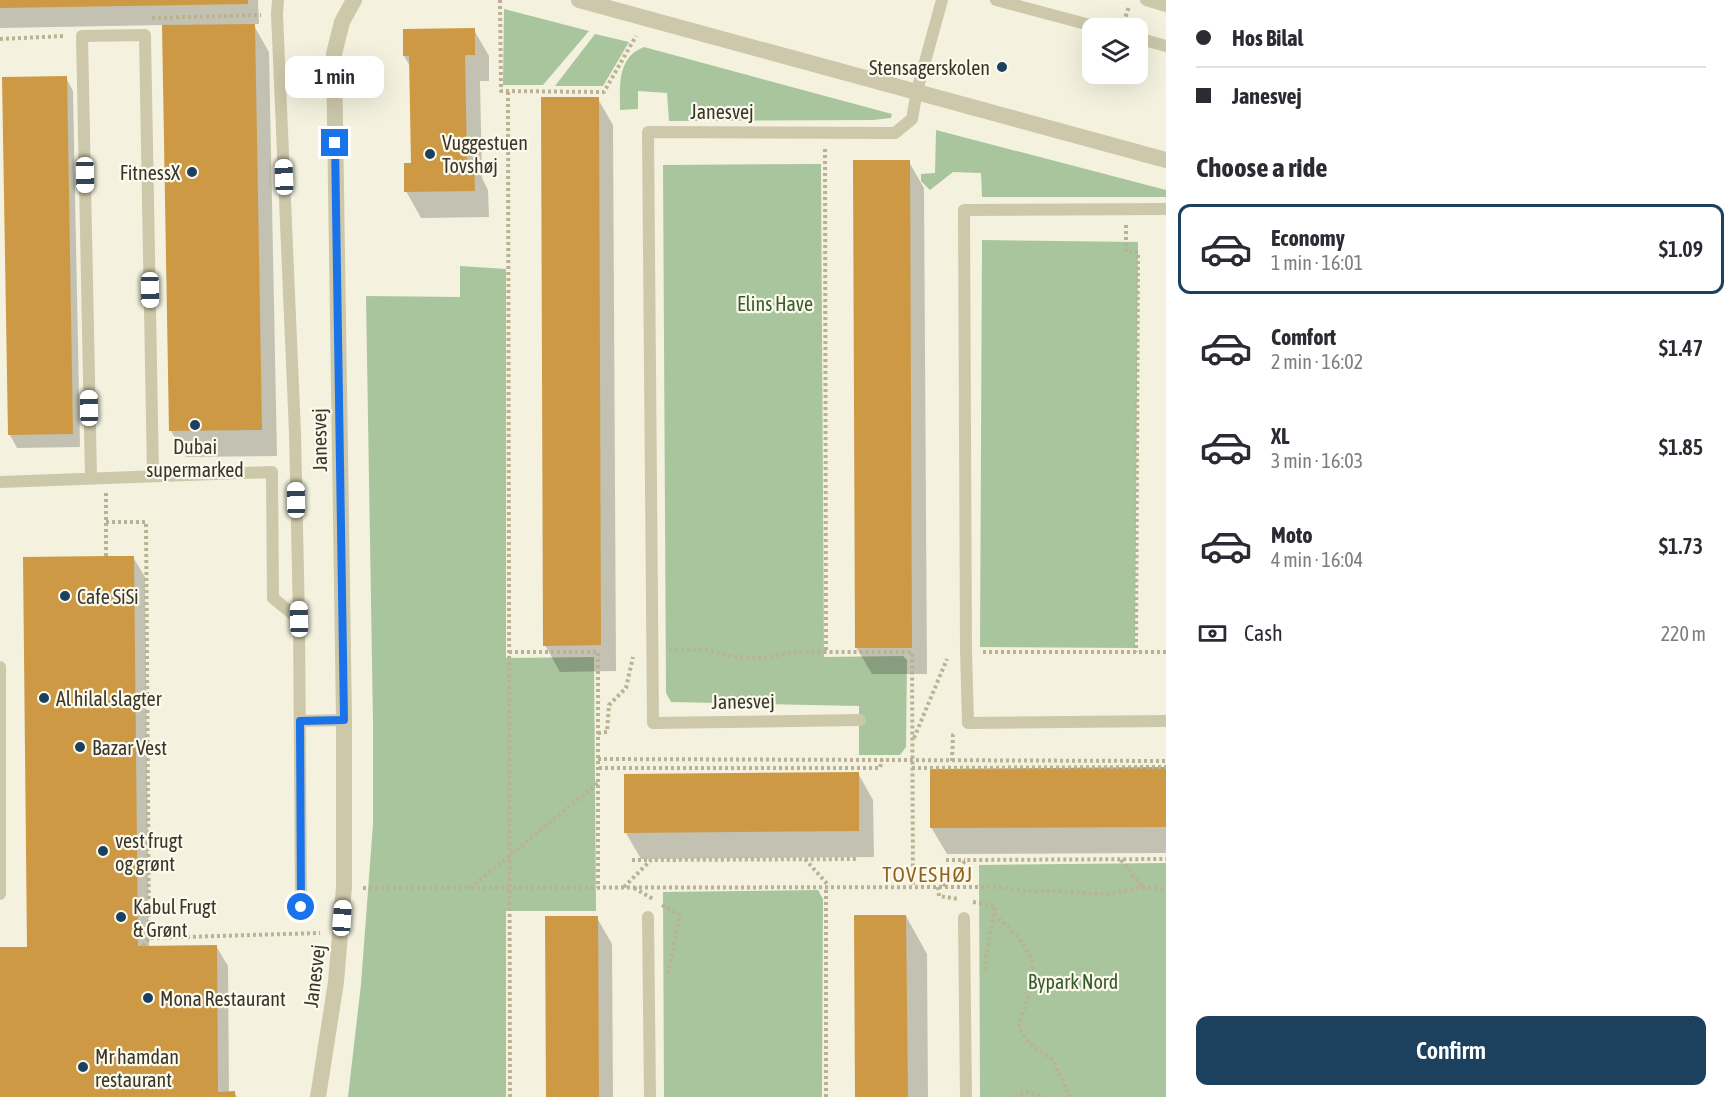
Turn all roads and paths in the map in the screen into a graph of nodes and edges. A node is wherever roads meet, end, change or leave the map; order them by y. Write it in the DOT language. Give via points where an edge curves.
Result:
graph roads {
  1 [pos="278,0"];
  2 [pos="354,0"];
  3 [pos="500,0"];
  4 [pos="579,0"];
  5 [pos="942,0"];
  6 [pos="996,0"];
  7 [pos="1130,0"];
  8 [pos="1146,0"];
  9 [pos="1025,4"];
  10 [pos="1166,6"];
  11 [pos="277,14"];
  12 [pos="646,17"];
  13 [pos="1125,18"];
  14 [pos="1082,22"];
  15 [pos="145,34"];
  16 [pos="82,36"];
  17 [pos="0,39"];
  18 [pos="1148,41"];
  19 [pos="1166,46"];
  20 [pos="917,91"];
  21 [pos="508,92"];
  22 [pos="825,156"];
  23 [pos="1166,160"];
  24 [pos="1126,209"];
  25 [pos="1166,209"];
  26 [pos="153,475"];
  27 [pos="91,477"];
  28 [pos="105,477"];
  29 [pos="0,482"];
  30 [pos="106,522"];
  31 [pos="106,556"];
  32 [pos="299,619"];
  33 [pos="652,650"];
  34 [pos="693,650"];
  35 [pos="966,651"];
  36 [pos="509,652"];
  37 [pos="826,652"];
  38 [pos="980,652"];
  39 [pos="1136,652"];
  40 [pos="1166,652"];
  41 [pos="0,667"];
  42 [pos="344,720"];
  43 [pos="860,720"];
  44 [pos="300,721"];
  45 [pos="1166,721"];
  46 [pos="968,723"];
  47 [pos="598,733"];
  48 [pos="912,742"];
  49 [pos="598,759"];
  50 [pos="882,759"];
  51 [pos="1166,760"];
  52 [pos="952,761"];
  53 [pos="1166,767"];
  54 [pos="598,768"];
  55 [pos="912,768"];
  56 [pos="598,783"];
  57 [pos="510,857"];
  58 [pos="805,859"];
  59 [pos="858,859"];
  60 [pos="1120,859"];
  61 [pos="1166,859"];
  62 [pos="632,860"];
  63 [pos="651,860"];
  64 [pos="946,860"];
  65 [pos="966,860"];
  66 [pos="828,887"];
  67 [pos="943,887"];
  68 [pos="373,888"];
  69 [pos="470,888"];
  70 [pos="510,888"];
  71 [pos="598,888"];
  72 [pos="624,888"];
  73 [pos="1143,888"];
  74 [pos="1166,890"];
  75 [pos="0,894"];
  76 [pos="301,907"];
  77 [pos="994,914"];
  78 [pos="648,917"];
  79 [pos="964,918"];
  80 [pos="320,934"];
  81 [pos="149,938"];
  82 [pos="143,946"];
  83 [pos="318,1097"];
  84 [pos="510,1097"];
  85 [pos="650,1097"];
  86 [pos="826,1097"];
  87 [pos="966,1097"];
  88 [pos="1015,1097"];
  89 [pos="1045,1097"];
  90 [pos="1070,1097"];
  1 -- 11 [label="lane"];
  2 -- 42 [label="street, Janesvej" via="342,22 334,54"];
  3 -- 21 [label="path" via="501,91"];
  4 -- 12 [label="street"];
  5 -- 20 [label="lane"];
  6 -- 9 [label="lane"];
  7 -- 13 [label="path"];
  8 -- 10 [label="lane"];
  9 -- 14 [label="lane"];
  11 -- 15 [label="path" via="144,18"];
  11 -- 32 [label="lane"];
  12 -- 20 [label="street"];
  12 -- 21 [label="path" via="604,92"];
  15 -- 16 [label="lane"];
  15 -- 26 [label="lane"];
  16 -- 17 [label="path"];
  16 -- 27 [label="lane"];
  18 -- 19 [label="lane"];
  20 -- 23 [label="street"];
  20 -- 33 [label="lane, Janesvej" via="912,119 895,134 648,132"];
  21 -- 36 [label="path"];
  22 -- 37 [label="path"];
  24 -- 25 [label="lane"];
  24 -- 35 [label="lane" via="964,210"];
  24 -- 39 [label="path" via="1126,252 1138,252"];
  26 -- 28 [label="lane"];
  26 -- 32 [label="lane" via="272,472 273,598"];
  27 -- 28 [label="lane"];
  27 -- 29 [label="lane"];
  28 -- 30 [label="path"];
  30 -- 31 [label="path"];
  30 -- 81 [label="path" via="146,522"];
  32 -- 44 [label="lane"];
  33 -- 34 [label="path"];
  33 -- 43 [label="lane, Janesvej" via="653,723"];
  33 -- 47 [label="path" via="634,651 626,688 609,705 607,732"];
  35 -- 46 [label="lane"];
  35 -- 48 [label="path" via="947,659"];
  36 -- 47 [label="path" via="598,652"];
  36 -- 57 [label="path"];
  38 -- 39 [label="path"];
  39 -- 40 [label="path"];
  41 -- 75 [label="lane"];
  42 -- 44 [label="lane"];
  42 -- 83 [label="street, Janesvej" via="344,887 336,982"];
  44 -- 76 [label="lane"];
  45 -- 46 [label="lane"];
  46 -- 52 [label="path" via="953,735"];
  47 -- 49 [label="path"];
  49 -- 50 [label="path"];
  49 -- 54 [label="path"];
  50 -- 52 [label="path"];
  50 -- 54 [label="path" via="880,768"];
  51 -- 52 [label="path"];
  53 -- 55 [label="path"];
  54 -- 56 [label="path"];
  56 -- 57 [label="path"];
  56 -- 71 [label="path"];
  57 -- 69 [label="path"];
  57 -- 70 [label="path"];
  58 -- 59 [label="path"];
  58 -- 63 [label="path"];
  58 -- 66 [label="path"];
  60 -- 61 [label="path"];
  60 -- 65 [label="path"];
  60 -- 73 [label="path"];
  62 -- 63 [label="path"];
  63 -- 72 [label="path"];
  64 -- 65 [label="path"];
  65 -- 67 [label="path"];
  66 -- 67 [label="path"];
  66 -- 72 [label="path"];
  66 -- 86 [label="path"];
  67 -- 73 [label="path" via="1093,894"];
  68 -- 69 [label="path"];
  69 -- 70 [label="path"];
  70 -- 71 [label="path"];
  70 -- 84 [label="path"];
  71 -- 72 [label="path"];
  73 -- 74 [label="path"];
  77 -- 90 [label="path" via="1018,936 1033,964 1019,1028 1030,1044 1053,1060"];
  78 -- 85 [label="lane"];
  79 -- 87 [label="lane"];
  80 -- 81 [label="path"];
  81 -- 82 [label="path"];
  88 -- 89 [label="path" via="1026,1092"];
}
